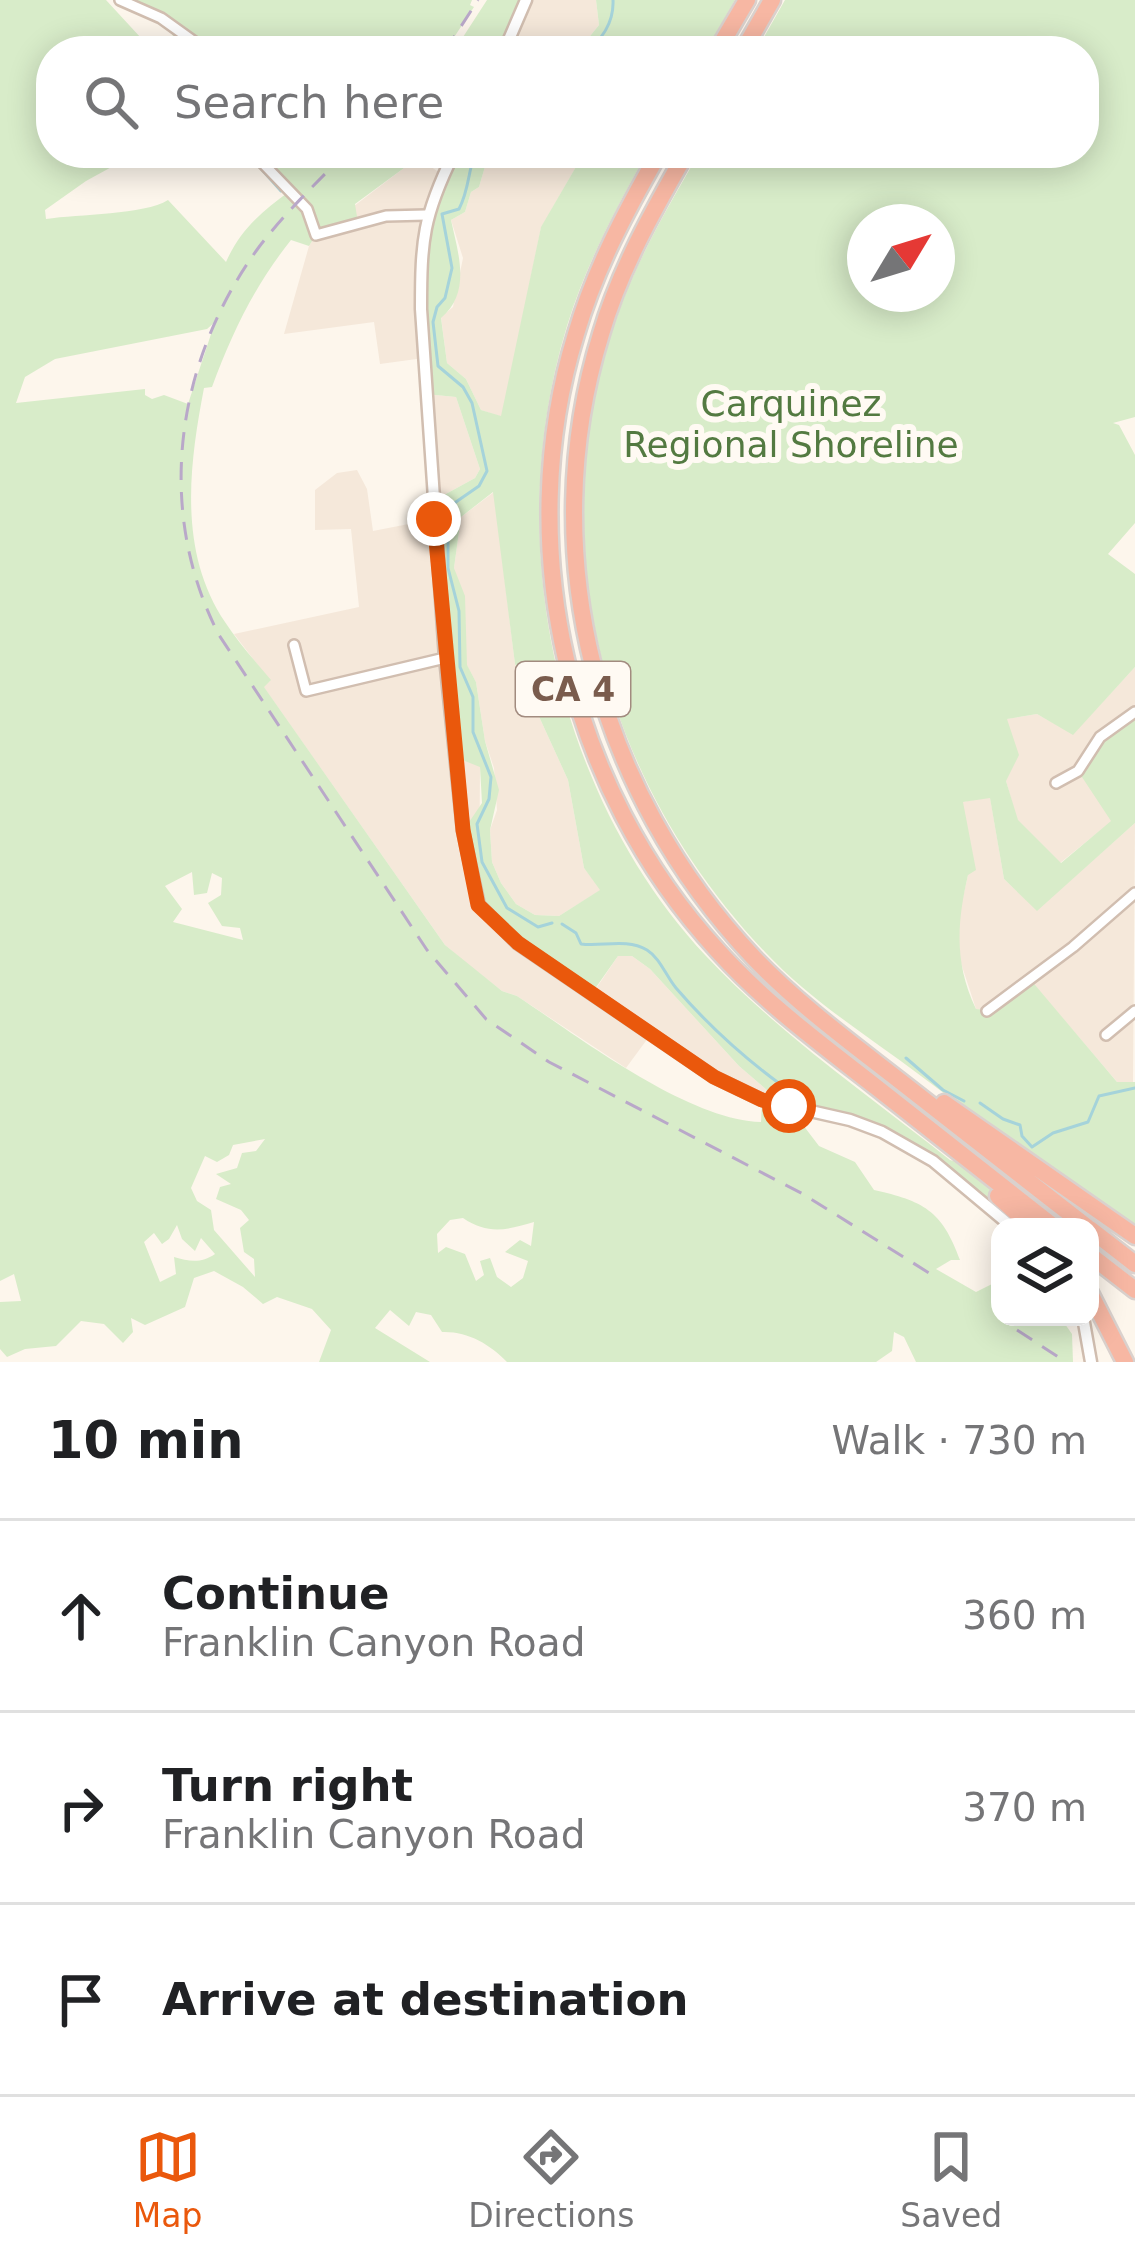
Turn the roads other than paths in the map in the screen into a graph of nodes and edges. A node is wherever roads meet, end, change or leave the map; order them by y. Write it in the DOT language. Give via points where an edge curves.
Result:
graph roads {
  1 [pos="120,0"];
  2 [pos="526,0"];
  3 [pos="747,0"];
  4 [pos="772,0"];
  5 [pos="186,36"];
  6 [pos="510,36"];
  7 [pos="727,36"];
  8 [pos="752,36"];
  9 [pos="267,168"];
  10 [pos="447,168"];
  11 [pos="651,168"];
  12 [pos="678,168"];
  13 [pos="426,214"];
  14 [pos="294,645"];
  15 [pos="445,658"];
  16 [pos="1135,712"];
  17 [pos="1056,783"];
  18 [pos="1135,893"];
  19 [pos="987,1010"];
  20 [pos="1135,1011"];
  21 [pos="1106,1035"];
  22 [pos="863,1052"];
  23 [pos="915,1118"];
  24 [pos="1001,1218"];
  25 [pos="1022,1218"];
  26 [pos="1043,1218"];
  27 [pos="1075,1218"];
  28 [pos="1099,1236"];
  29 [pos="1135,1236"];
  30 [pos="1099,1262"];
  31 [pos="1135,1264"];
  32 [pos="1135,1290"];
  33 [pos="1099,1310"];
  34 [pos="1085,1326"];
  35 [pos="1091,1362"];
  36 [pos="1126,1362"];
  1 -- 5 [label="street"];
  2 -- 6 [label="street"];
  3 -- 7 [label="highway"];
  4 -- 8 [label="highway"];
  9 -- 13 [label="street" via="307,209 316,235"];
  10 -- 13 [label="street"];
  11 -- 23 [label="highway, CA 4" via="598,272 561,397 550,541 568,668 610,790 686,914 762,996"];
  12 -- 22 [label="highway, CA 4" via="623,272 585,394 573,526 588,652 622,759 684,871 766,969"];
  13 -- 15 [label="street" via="423,342"];
  14 -- 15 [label="street" via="306,691"];
  15 -- 24 [label="street" via="478,905 518,943 714,1077 762,1100 882,1132 933,1161"];
  16 -- 17 [label="street" via="1100,736 1078,772"];
  18 -- 19 [label="street"];
  20 -- 21 [label="street"];
  22 -- 27 [label="highway, CA 4"];
  22 -- 29 [label="highway"];
  23 -- 25 [label="highway"];
  23 -- 26 [label="highway, CA 4"];
  28 -- 31 [label="highway, CA 4"];
  30 -- 32 [label="highway"];
  33 -- 36 [label="highway"];
  34 -- 35 [label="street"];
}
